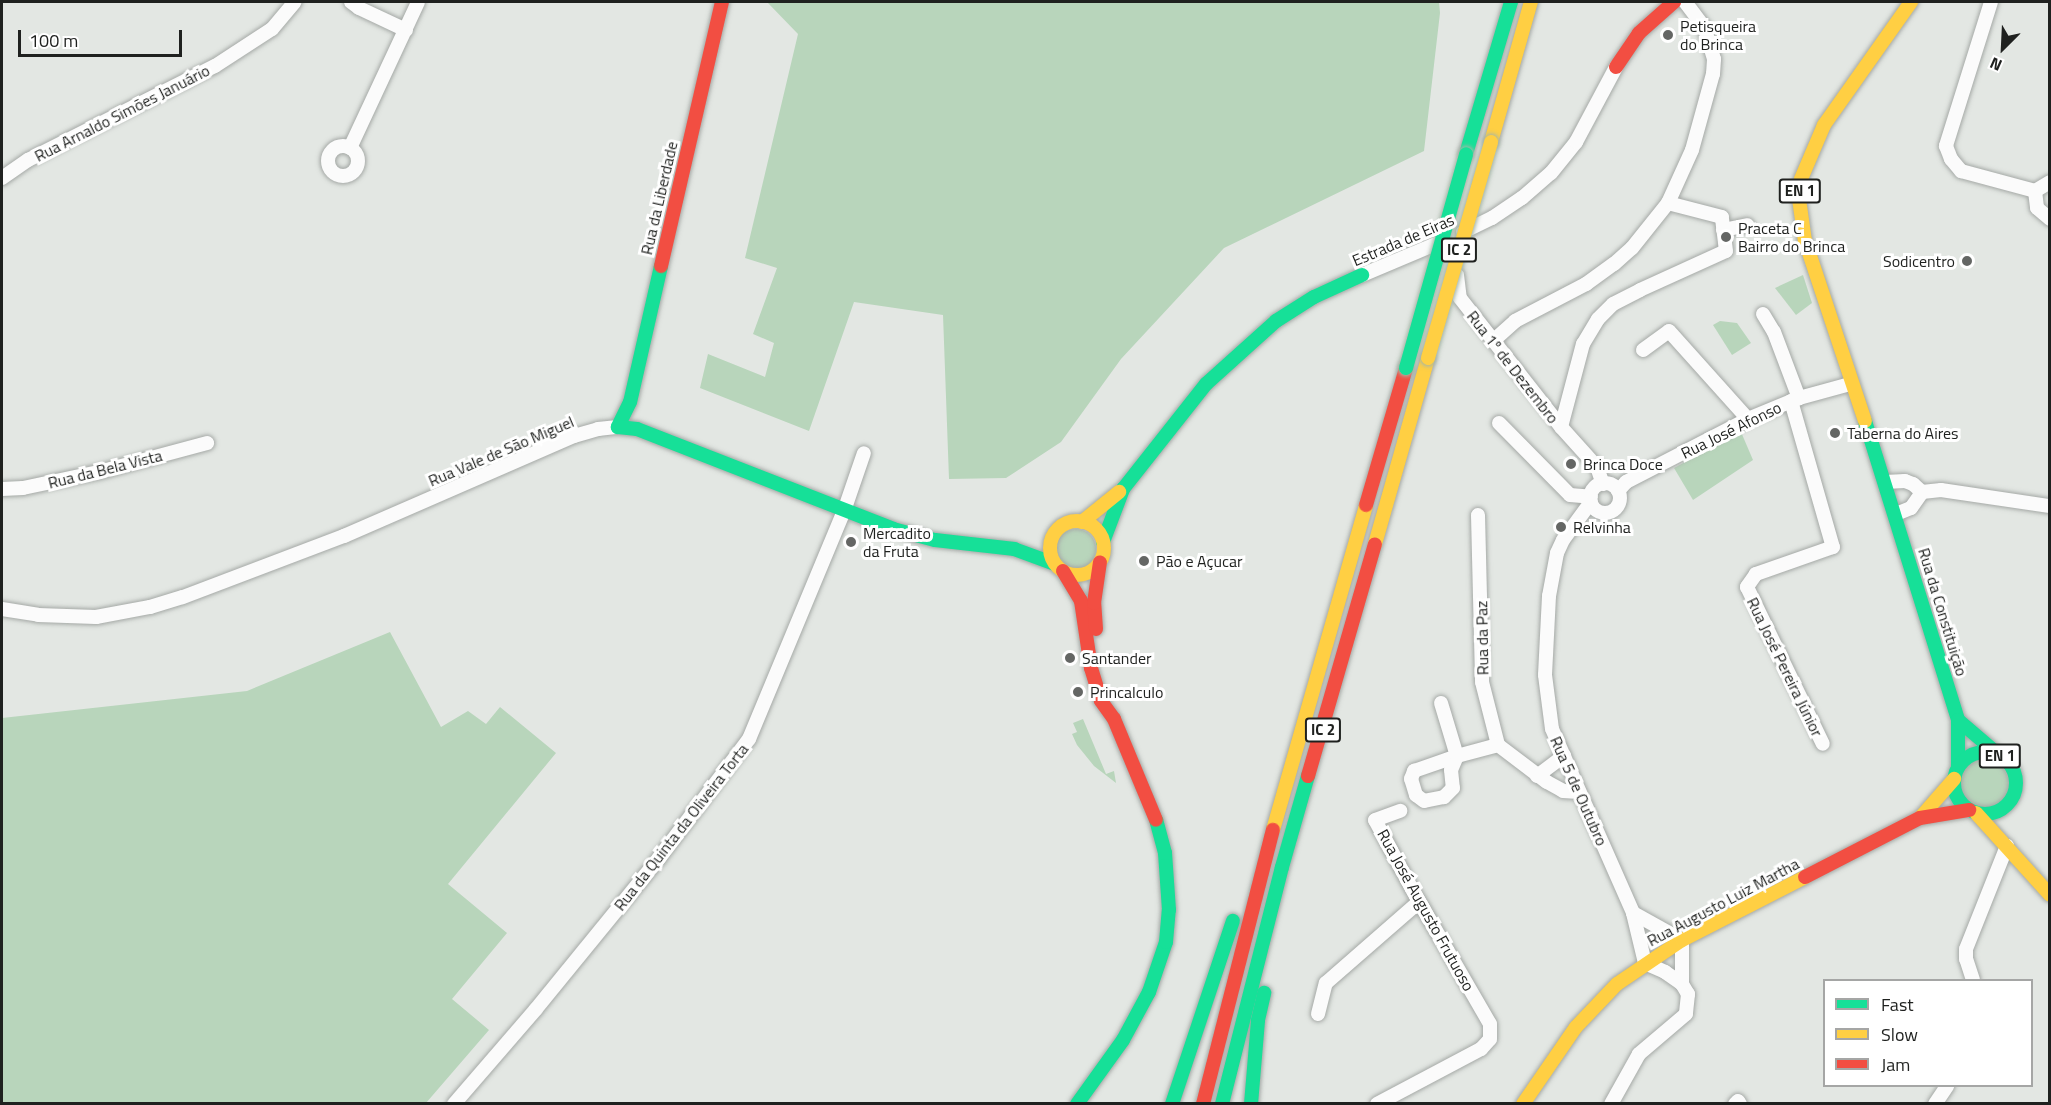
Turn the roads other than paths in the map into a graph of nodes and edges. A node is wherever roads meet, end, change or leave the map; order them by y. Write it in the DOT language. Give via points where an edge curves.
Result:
graph roads {
  1 [pos="295,2"];
  2 [pos="351,2"];
  3 [pos="418,2"];
  4 [pos="722,2"];
  5 [pos="1511,2"];
  6 [pos="1531,2"];
  7 [pos="1674,2"];
  8 [pos="1685,2"];
  9 [pos="1911,2"];
  10 [pos="1991,2"];
  11 [pos="406,30"];
  12 [pos="1616,67"];
  13 [pos="350,148"];
  14 [pos="4,172"];
  15 [pos="2049,182"];
  16 [pos="2035,191"];
  17 [pos="1668,202"];
  18 [pos="2049,219"];
  19 [pos="1748,225"];
  20 [pos="1723,230"];
  21 [pos="1452,237"];
  22 [pos="1362,275"];
  23 [pos="1763,314"];
  24 [pos="1492,341"];
  25 [pos="1643,350"];
  26 [pos="1850,384"];
  27 [pos="1795,399"];
  28 [pos="630,402"];
  29 [pos="1748,419"];
  30 [pos="1499,423"];
  31 [pos="618,427"];
  32 [pos="1561,427"];
  33 [pos="637,429"];
  34 [pos="207,443"];
  35 [pos="864,453"];
  36 [pos="1885,482"];
  37 [pos="1603,484"];
  38 [pos="2,489"];
  39 [pos="1123,489"];
  40 [pos="1618,491"];
  41 [pos="1922,492"];
  42 [pos="2049,495"];
  43 [pos="1591,500"];
  44 [pos="2028,502"];
  45 [pos="2049,506"];
  46 [pos="844,512"];
  47 [pos="1605,513"];
  48 [pos="1896,514"];
  49 [pos="1478,515"];
  50 [pos="1082,522"];
  51 [pos="1572,525"];
  52 [pos="1054,534"];
  53 [pos="1103,542"];
  54 [pos="1014,549"];
  55 [pos="1100,562"];
  56 [pos="1059,568"];
  57 [pos="2,609"];
  58 [pos="1440,703"];
  59 [pos="1114,719"];
  60 [pos="1958,720"];
  61 [pos="1823,744"];
  62 [pos="1498,745"];
  63 [pos="1564,756"];
  64 [pos="2000,756"];
  65 [pos="1956,773"];
  66 [pos="1537,776"];
  67 [pos="1579,792"];
  68 [pos="2012,799"];
  69 [pos="1279,807"];
  70 [pos="1400,811"];
  71 [pos="1972,812"];
  72 [pos="1298,813"];
  73 [pos="1920,818"];
  74 [pos="2010,849"];
  75 [pos="2049,895"];
  76 [pos="1419,902"];
  77 [pos="1634,913"];
  78 [pos="1682,940"];
  79 [pos="1645,963"];
  80 [pos="1972,979"];
  81 [pos="1682,984"];
  82 [pos="1318,1014"];
  83 [pos="1946,1087"];
  84 [pos="454,1104"];
  85 [pos="1077,1104"];
  86 [pos="1172,1104"];
  87 [pos="1203,1104"];
  88 [pos="1222,1104"];
  89 [pos="1251,1104"];
  90 [pos="1377,1104"];
  91 [pos="1523,1104"];
  92 [pos="1611,1104"];
  93 [pos="1735,1104"];
  94 [pos="1740,1104"];
  95 [pos="1935,1104"];
  1 -- 14 [label="street, Rua Arnaldo Simões Januário" via="272,29 215,66"];
  2 -- 11 [label="street"];
  3 -- 11 [label="street"];
  4 -- 28 [label="main road, Rua da Liberdade"];
  5 -- 69 [label="main road, IC 2, bridge"];
  6 -- 72 [label="main road, IC 2, bridge"];
  7 -- 12 [label="main road, Estrada de Eiras" via="1639,33"];
  8 -- 17 [label="street" via="1704,27 1713,66 1692,150"];
  9 -- 26 [label="main road, EN 1" via="1824,125 1801,179 1799,199 1805,241"];
  10 -- 16 [label="street" via="1946,146 1961,171"];
  11 -- 13 [label="street"];
  12 -- 21 [label="street, Estrada de Eiras" via="1576,142 1551,173 1492,218"];
  15 -- 16 [label="street"];
  16 -- 18 [label="street" via="2037,208"];
  17 -- 20 [label="street" via="1722,217"];
  17 -- 24 [label="street" via="1632,248 1614,264 1586,284 1515,321"];
  19 -- 20 [label="street"];
  20 -- 32 [label="street" via="1726,251 1613,304 1598,319 1583,344"];
  21 -- 22 [label="street, Estrada de Eiras"];
  21 -- 24 [label="street, Rua 1º de Dezembro" via="1460,298"];
  22 -- 39 [label="main road, Estrada de Eiras" via="1314,297 1237,353 1206,384"];
  23 -- 27 [label="street" via="1774,332"];
  24 -- 32 [label="street, Rua 1º de Dezembro"];
  25 -- 29 [label="street" via="1669,331"];
  26 -- 27 [label="street, Rua José Afonso"];
  26 -- 36 [label="main road, EN 1"];
  27 -- 29 [label="street, Rua José Afonso"];
  27 -- 61 [label="street, Rua José Pereira Júnior" via="1833,547 1756,574 1747,587"];
  28 -- 31 [label="main road, Rua da Liberdade"];
  28 -- 33 [label="main road, Rua da Liberdade"];
  29 -- 40 [label="street, Rua José Afonso" via="1626,482"];
  30 -- 43 [label="street" via="1570,495"];
  31 -- 33 [label="main road, Rua Vale de São Miguel"];
  31 -- 57 [label="street, Rua Vale de São Miguel" via="574,436 344,536 161,604 96,617"];
  32 -- 37 [label="street, Rua 1º de Dezembro" via="1597,467"];
  33 -- 46 [label="main road, Rua Vale de São Miguel"];
  34 -- 38 [label="street, Rua da Bela Vista" via="99,472"];
  35 -- 46 [label="street, Rua da Quinta da Oliveira Torta"];
  36 -- 41 [label="street" via="1905,481"];
  36 -- 48 [label="main road, EN 1"];
  37 -- 40 [label="street"];
  37 -- 43 [label="street" via="1594,488"];
  39 -- 50 [label="main road, Estrada de Eiras"];
  39 -- 53 [label="main road, Estrada de Eiras"];
  40 -- 47 [label="street" via="1618,506"];
  41 -- 44 [label="street" via="1941,490"];
  41 -- 48 [label="street" via="1911,508"];
  42 -- 44 [label="street"];
  43 -- 47 [label="street" via="1594,508"];
  43 -- 51 [label="street, Rua 5 de Outubro"];
  44 -- 45 [label="street"];
  46 -- 54 [label="main road, Rua Vale de São Miguel" via="935,540"];
  46 -- 84 [label="street, Rua da Quinta da Oliveira Torta" via="750,739 659,858"];
  47 -- 51 [label="street"];
  48 -- 60 [label="main road, Rua da Constituição / EN 1"];
  49 -- 62 [label="street, Rua da Paz" via="1482,681"];
  50 -- 52 [label="main road" via="1066,524"];
  50 -- 53 [label="main road" via="1095,529"];
  51 -- 63 [label="street, Rua 5 de Outubro" via="1557,554 1549,596 1545,675 1552,729"];
  52 -- 54 [label="main road, Rua Vale de São Miguel"];
  52 -- 56 [label="main road" via="1050,549"];
  53 -- 55 [label="main road"];
  54 -- 56 [label="main road, Rua Vale de São Miguel"];
  55 -- 56 [label="main road" via="1087,573 1071,574"];
  55 -- 59 [label="main road" via="1095,622"];
  56 -- 59 [label="main road" via="1081,602 1091,668 1101,701"];
  58 -- 62 [label="street" via="1457,756"];
  59 -- 85 [label="main road" via="1154,813 1165,854 1169,910 1166,942 1149,992 1123,1040"];
  60 -- 64 [label="main road, EN 1"];
  60 -- 65 [label="main road, Rua da Constituição / EN 1"];
  62 -- 66 [label="street"];
  63 -- 66 [label="street"];
  63 -- 67 [label="street, Rua 5 de Outubro"];
  64 -- 65 [label="main road, EN 1" via="1977,753 1966,758"];
  64 -- 68 [label="main road, EN 1" via="2015,775"];
  65 -- 71 [label="main road, EN 1" via="1954,791"];
  65 -- 73 [label="main road, Rua Augusto Luiz Martha"];
  66 -- 67 [label="street" via="1563,791"];
  67 -- 77 [label="street, Rua 5 de Outubro"];
  68 -- 71 [label="main road" via="1997,812"];
  68 -- 74 [label="main road, EN 1"];
  69 -- 86 [label="main road" via="1249,874"];
  69 -- 87 [label="main road, IC 2"];
  70 -- 76 [label="street, Rua José Augusto Frutuoso" via="1375,820"];
  71 -- 73 [label="main road, Rua Augusto Luiz Martha"];
  71 -- 74 [label="main road, EN 1"];
  72 -- 88 [label="main road, IC 2"];
  72 -- 89 [label="main road" via="1286,897 1258,1020"];
  73 -- 78 [label="main road, Rua Augusto Luiz Martha"];
  74 -- 75 [label="main road, EN 1"];
  74 -- 80 [label="street" via="1966,949"];
  76 -- 82 [label="street" via="1326,983"];
  76 -- 90 [label="street, Rua José Augusto Frutuoso" via="1490,1024 1490,1039 1481,1049"];
  77 -- 78 [label="street"];
  77 -- 79 [label="street, Rua 5 de Outubro"];
  78 -- 79 [label="main road, Rua Augusto Luiz Martha"];
  78 -- 81 [label="street"];
  79 -- 81 [label="street"];
  79 -- 91 [label="main road, Rua Augusto Luiz Martha" via="1617,984 1576,1027"];
  81 -- 92 [label="street" via="1688,994 1686,1014 1639,1054"];
  83 -- 95 [label="street"];
  93 -- 94 [label="street"];
}
